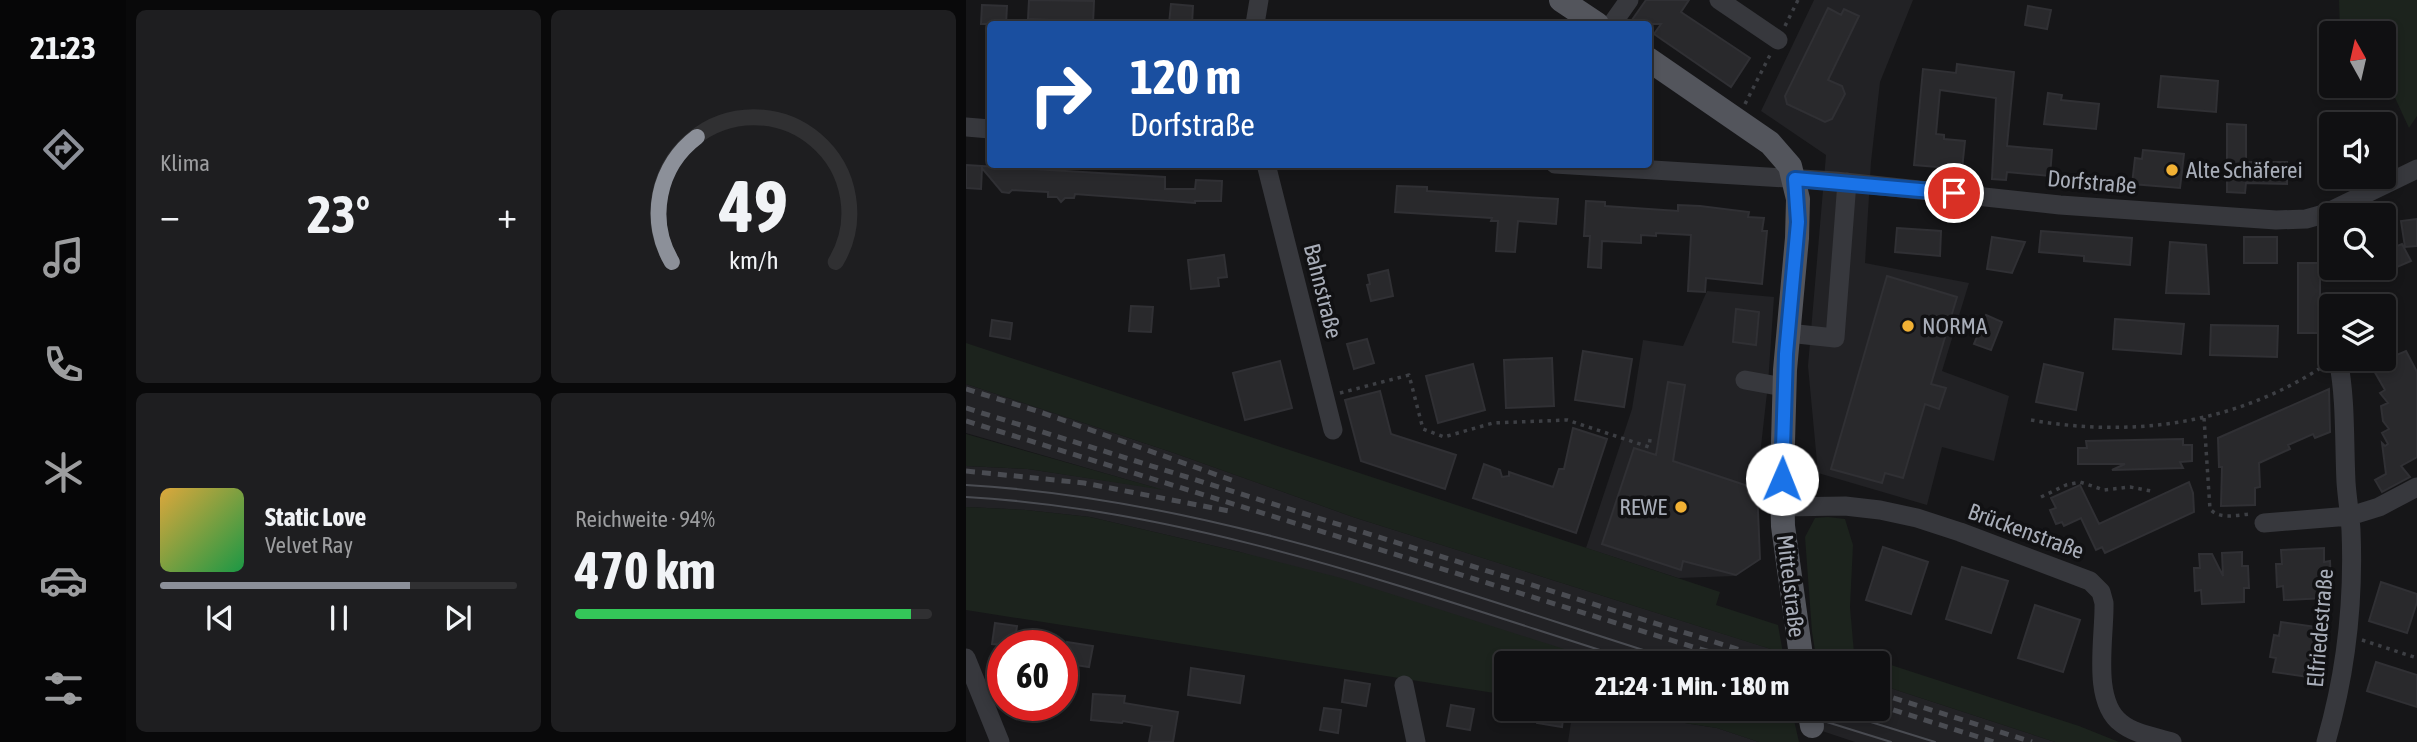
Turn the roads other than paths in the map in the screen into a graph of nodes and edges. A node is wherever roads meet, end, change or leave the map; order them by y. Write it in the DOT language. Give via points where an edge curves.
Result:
graph roads {
  1 [pos="1259,0"];
  2 [pos="1562,0"];
  3 [pos="1629,0"];
  4 [pos="1719,0"];
  5 [pos="1256,21"];
  6 [pos="1593,21"];
  7 [pos="1614,21"];
  8 [pos="1778,40"];
  9 [pos="1652,62"];
  10 [pos="966,127"];
  11 [pos="987,129"];
  12 [pos="1267,168"];
  13 [pos="1619,168"];
  14 [pos="2417,169"];
  15 [pos="1795,179"];
  16 [pos="1847,182"];
  17 [pos="1788,333"];
  18 [pos="2336,371"];
  19 [pos="1745,380"];
  20 [pos="1784,387"];
  21 [pos="1332,430"];
  22 [pos="2417,487"];
  23 [pos="1782,507"];
  24 [pos="2350,516"];
  25 [pos="2264,523"];
  26 [pos="1800,651"];
  27 [pos="966,658"];
  28 [pos="1404,685"];
  29 [pos="1000,742"];
  30 [pos="1416,742"];
  31 [pos="2172,742"];
  32 [pos="2326,742"];
  1 -- 5 [label="street"];
  2 -- 6 [label="main road"];
  3 -- 7 [label="street"];
  4 -- 8 [label="street"];
  9 -- 15 [label="main road" via="1776,148"];
  10 -- 11 [label="street"];
  12 -- 21 [label="street, Bahnstraße"];
  13 -- 15 [label="street, Dorfstraße"];
  14 -- 16 [label="street, Dorfstraße" via="2330,211 2295,219 2072,206"];
  15 -- 16 [label="street, Dorfstraße"];
  15 -- 17 [label="main road, Mittelstraße" via="1798,222"];
  16 -- 17 [label="street" via="1835,338"];
  17 -- 20 [label="main road, Mittelstraße"];
  18 -- 24 [label="street, Elfriedestraße" via="2343,386"];
  19 -- 20 [label="street"];
  20 -- 23 [label="main road, Mittelstraße"];
  22 -- 24 [label="street"];
  23 -- 26 [label="main road, Mittelstraße"];
  23 -- 31 [label="street, Brückenstraße" via="1845,506 1917,518 2090,581 2104,603 2102,682 2107,706 2122,724"];
  24 -- 25 [label="street"];
  24 -- 32 [label="street, Elfriedestraße" via="2348,635 2339,700"];
  27 -- 29 [label="street"];
  28 -- 30 [label="street"];
}
